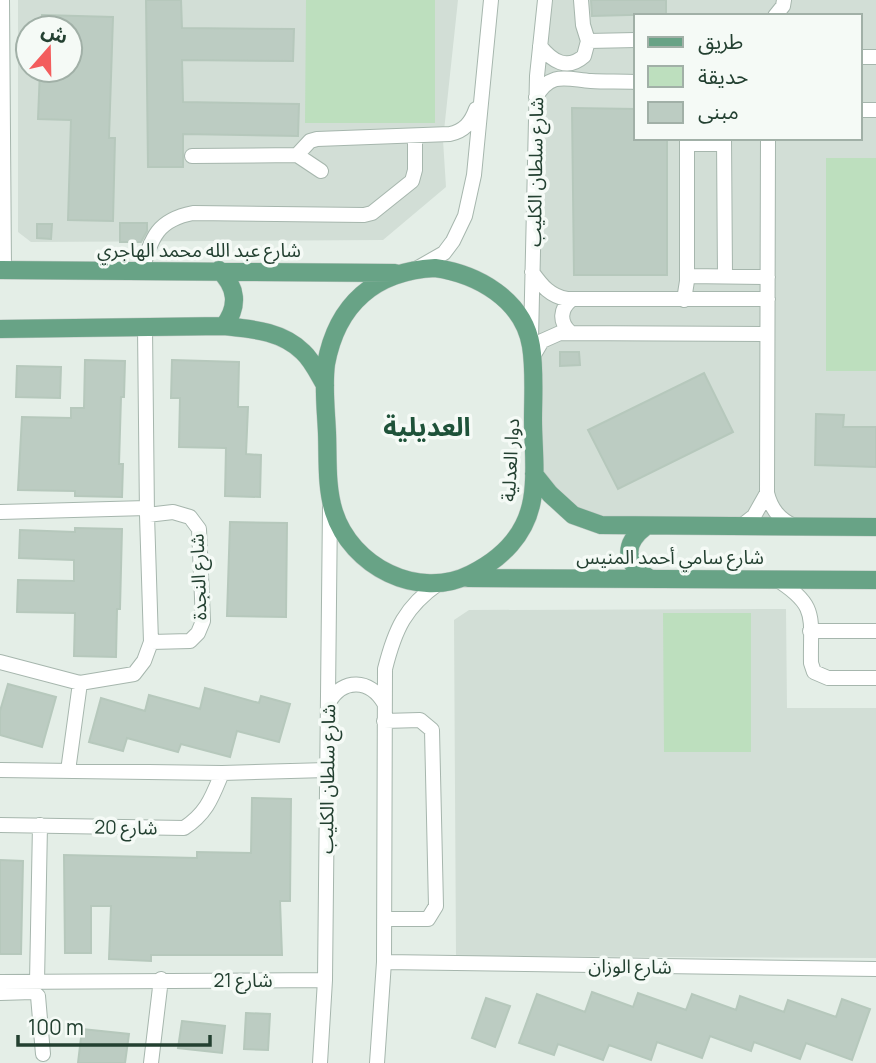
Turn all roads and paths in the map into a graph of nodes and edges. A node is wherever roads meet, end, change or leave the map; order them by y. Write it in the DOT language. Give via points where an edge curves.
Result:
graph roads {
  1 [pos="2,0"];
  2 [pos="491,0"];
  3 [pos="545,0"];
  4 [pos="581,0"];
  5 [pos="634,40"];
  6 [pos="588,41"];
  7 [pos="540,46"];
  8 [pos="581,59"];
  9 [pos="589,81"];
  10 [pos="634,82"];
  11 [pos="536,97"];
  12 [pos="480,99"];
  13 [pos="415,136"];
  14 [pos="768,140"];
  15 [pos="687,141"];
  16 [pos="724,141"];
  17 [pos="297,155"];
  18 [pos="192,156"];
  19 [pos="321,171"];
  20 [pos="416,269"];
  21 [pos="2,270"];
  22 [pos="142,270"];
  23 [pos="219,270"];
  24 [pos="532,272"];
  25 [pos="398,273"];
  26 [pos="688,276"];
  27 [pos="725,276"];
  28 [pos="768,277"];
  29 [pos="768,299"];
  30 [pos="571,300"];
  31 [pos="684,300"];
  32 [pos="224,326"];
  33 [pos="145,328"];
  34 [pos="0,329"];
  35 [pos="570,332"];
  36 [pos="767,334"];
  37 [pos="531,351"];
  38 [pos="325,385"];
  39 [pos="534,474"];
  40 [pos="767,493"];
  41 [pos="330,495"];
  42 [pos="147,511"];
  43 [pos="0,512"];
  44 [pos="794,526"];
  45 [pos="645,527"];
  46 [pos="740,527"];
  47 [pos="876,527"];
  48 [pos="464,578"];
  49 [pos="649,578"];
  50 [pos="776,579"];
  51 [pos="876,580"];
  52 [pos="439,583"];
  53 [pos="810,631"];
  54 [pos="876,631"];
  55 [pos="152,642"];
  56 [pos="0,662"];
  57 [pos="876,678"];
  58 [pos="80,682"];
  59 [pos="329,702"];
  60 [pos="384,703"];
  61 [pos="384,721"];
  62 [pos="0,770"];
  63 [pos="327,770"];
  64 [pos="68,771"];
  65 [pos="222,773"];
  66 [pos="0,825"];
  67 [pos="40,825"];
  68 [pos="384,919"];
  69 [pos="384,962"];
  70 [pos="876,969"];
  71 [pos="161,979"];
  72 [pos="325,980"];
  73 [pos="0,982"];
  74 [pos="37,982"];
  75 [pos="0,993"];
  76 [pos="43,1054"];
  77 [pos="151,1063"];
  78 [pos="320,1063"];
  79 [pos="377,1063"];
  1 -- 21 [label="street"];
  2 -- 12 [label="street"];
  3 -- 7 [label="street, شارع سلطان الكليب"];
  4 -- 6 [label="street"];
  5 -- 6 [label="street"];
  6 -- 8 [label="street"];
  7 -- 8 [label="street" via="559,63"];
  7 -- 11 [label="street, شارع سلطان الكليب"];
  8 -- 9 [label="street"];
  9 -- 10 [label="street"];
  9 -- 11 [label="street" via="555,79"];
  11 -- 24 [label="street, شارع سلطان الكليب"];
  12 -- 13 [label="street" via="460,132"];
  12 -- 20 [label="street" via="474,175 461,228 444,253"];
  13 -- 17 [label="street" via="317,139"];
  13 -- 22 [label="street" via="412,181 372,214 181,215 156,231"];
  14 -- 28 [label="street"];
  15 -- 16 [label="street"];
  15 -- 26 [label="street"];
  16 -- 27 [label="street"];
  17 -- 18 [label="street"];
  17 -- 19 [label="street"];
  20 -- 25 [label="main road, دوار العدلية"];
  20 -- 37 [label="main road, دوار العدلية" via="453,271 488,285 515,311"];
  21 -- 22 [label="main road, شارع عبد الله محمد الهاجري"];
  22 -- 23 [label="main road, شارع عبد الله محمد الهاجري"];
  23 -- 25 [label="main road, شارع عبد الله محمد الهاجري"];
  23 -- 32 [label="main road" via="234,290 232,316"];
  24 -- 30 [label="street" via="552,294"];
  24 -- 37 [label="street, شارع سلطان الكليب"];
  25 -- 38 [label="main road, دوار العدلية" via="367,290 344,316 330,348"];
  26 -- 27 [label="street"];
  26 -- 31 [label="street"];
  27 -- 28 [label="street"];
  28 -- 29 [label="street"];
  29 -- 31 [label="street"];
  29 -- 36 [label="street"];
  30 -- 31 [label="street"];
  30 -- 35 [label="street" via="562,313"];
  32 -- 33 [label="main road"];
  32 -- 38 [label="main road" via="280,336 304,352"];
  33 -- 34 [label="main road"];
  33 -- 42 [label="street"];
  35 -- 36 [label="street"];
  35 -- 37 [label="street" via="550,336"];
  36 -- 40 [label="street"];
  37 -- 39 [label="main road, دوار العدلية"];
  38 -- 41 [label="main road, دوار العدلية"];
  39 -- 45 [label="main road, شارع سامي أحمد المنيس" via="573,514 601,525"];
  39 -- 48 [label="main road, دوار العدلية" via="524,526 509,548"];
  40 -- 44 [label="street" via="773,510"];
  40 -- 46 [label="street" via="754,516"];
  41 -- 52 [label="main road, دوار العدلية" via="349,542 374,565 405,579"];
  41 -- 59 [label="street, شارع سلطان الكليب"];
  42 -- 43 [label="street"];
  42 -- 55 [label="street"];
  42 -- 55 [label="street, شارع النجدة" via="190,517 199,529 203,621 190,641"];
  44 -- 46 [label="main road, شارع سامي أحمد المنيس"];
  44 -- 47 [label="main road, شارع سامي أحمد المنيس"];
  45 -- 46 [label="main road, شارع سامي أحمد المنيس"];
  45 -- 49 [label="main road" via="629,547 630,560"];
  48 -- 49 [label="main road, شارع سامي أحمد المنيس"];
  48 -- 52 [label="main road, دوار العدلية"];
  49 -- 50 [label="main road, شارع سامي أحمد المنيس"];
  50 -- 51 [label="main road, شارع سامي أحمد المنيس"];
  50 -- 53 [label="street" via="804,600 810,612"];
  52 -- 60 [label="street" via="418,597 397,629 385,668"];
  53 -- 54 [label="street"];
  53 -- 57 [label="street" via="811,663 819,676"];
  55 -- 58 [label="street" via="134,674"];
  56 -- 58 [label="street"];
  58 -- 64 [label="street"];
  59 -- 60 [label="street" via="340,689 356,684 373,689"];
  59 -- 63 [label="street, شارع سلطان الكليب"];
  60 -- 61 [label="street"];
  61 -- 68 [label="street"];
  61 -- 68 [label="street" via="420,720 432,730 436,906 428,919"];
  62 -- 64 [label="street"];
  63 -- 65 [label="street"];
  63 -- 72 [label="street, شارع سلطان الكليب"];
  64 -- 65 [label="street"];
  65 -- 67 [label="street, شارع 20" via="211,802 184,828"];
  66 -- 67 [label="street, شارع 20"];
  67 -- 74 [label="street"];
  68 -- 69 [label="street"];
  69 -- 70 [label="street, شارع الوزان"];
  69 -- 79 [label="street"];
  71 -- 72 [label="street, شارع 21"];
  71 -- 74 [label="street, شارع 21"];
  71 -- 77 [label="street"];
  72 -- 78 [label="street, شارع سلطان الكليب"];
  73 -- 74 [label="street, شارع 21"];
  75 -- 76 [label="street" via="33,992 38,996"];
}
